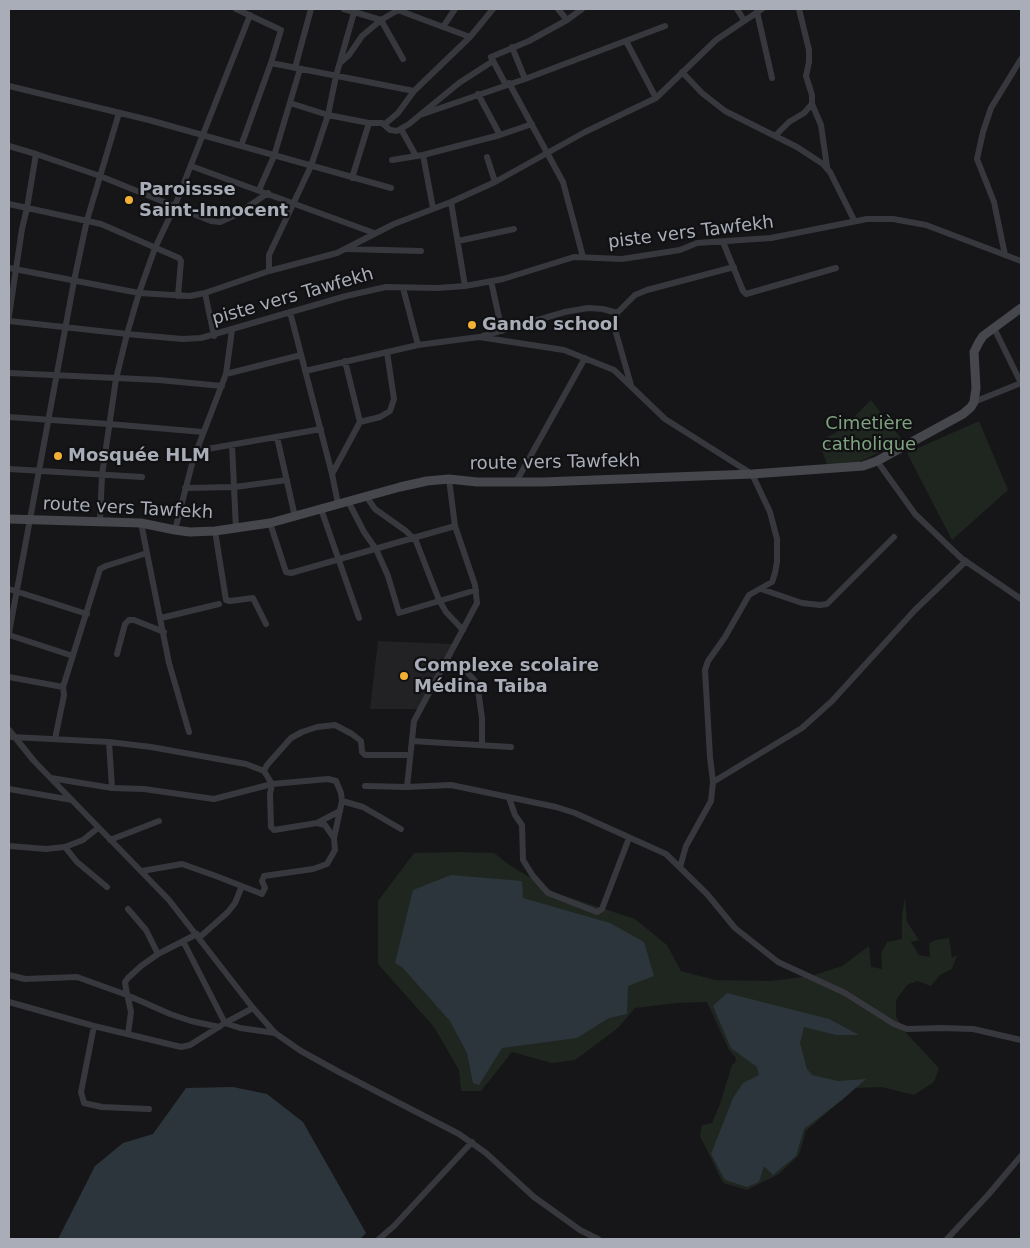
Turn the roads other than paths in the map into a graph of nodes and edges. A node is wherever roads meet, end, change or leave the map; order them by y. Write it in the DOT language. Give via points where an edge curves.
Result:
graph roads {
  1 [pos="236,9"];
  2 [pos="311,9"];
  3 [pos="344,9"];
  4 [pos="396,9"];
  5 [pos="455,9"];
  6 [pos="493,9"];
  7 [pos="558,9"];
  8 [pos="582,9"];
  9 [pos="737,9"];
  10 [pos="799,9"];
  11 [pos="355,10"];
  12 [pos="760,11"];
  13 [pos="413,12"];
  14 [pos="250,15"];
  15 [pos="382,20"];
  16 [pos="567,20"];
  17 [pos="744,20"];
  18 [pos="665,26"];
  19 [pos="443,27"];
  20 [pos="470,37"];
  21 [pos="626,41"];
  22 [pos="512,47"];
  23 [pos="403,59"];
  24 [pos="1021,59"];
  25 [pos="493,61"];
  26 [pos="271,62"];
  27 [pos="341,62"];
  28 [pos="298,68"];
  29 [pos="682,72"];
  30 [pos="336,76"];
  31 [pos="772,78"];
  32 [pos="525,79"];
  33 [pos="507,84"];
  34 [pos="9,86"];
  35 [pos="414,91"];
  36 [pos="478,94"];
  37 [pos="656,98"];
  38 [pos="290,103"];
  39 [pos="812,104"];
  40 [pos="119,112"];
  41 [pos="328,115"];
  42 [pos="420,115"];
  43 [pos="369,123"];
  44 [pos="386,124"];
  45 [pos="532,124"];
  46 [pos="401,129"];
  47 [pos="500,135"];
  48 [pos="202,136"];
  49 [pos="775,136"];
  50 [pos="9,146"];
  51 [pos="241,146"];
  52 [pos="547,153"];
  53 [pos="36,154"];
  54 [pos="423,155"];
  55 [pos="274,156"];
  56 [pos="416,156"];
  57 [pos="487,157"];
  58 [pos="392,160"];
  59 [pos="191,166"];
  60 [pos="311,166"];
  61 [pos="828,168"];
  62 [pos="100,176"];
  63 [pos="352,178"];
  64 [pos="495,182"];
  65 [pos="390,188"];
  66 [pos="259,190"];
  67 [pos="268,193"];
  68 [pos="293,202"];
  69 [pos="450,202"];
  70 [pos="9,204"];
  71 [pos="27,208"];
  72 [pos="174,208"];
  73 [pos="433,208"];
  74 [pos="87,220"];
  75 [pos="854,220"];
  76 [pos="514,229"];
  77 [pos="374,233"];
  78 [pos="458,240"];
  79 [pos="723,242"];
  80 [pos="155,248"];
  81 [pos="346,249"];
  82 [pos="421,250"];
  83 [pos="1005,254"];
  84 [pos="583,257"];
  85 [pos="1021,260"];
  86 [pos="734,267"];
  87 [pos="9,268"];
  88 [pos="836,268"];
  89 [pos="17,270"];
  90 [pos="269,271"];
  91 [pos="74,281"];
  92 [pos="491,281"];
  93 [pos="465,286"];
  94 [pos="404,288"];
  95 [pos="139,293"];
  96 [pos="205,293"];
  97 [pos="178,296"];
  98 [pos="1021,308"];
  99 [pos="290,312"];
  100 [pos="617,313"];
  101 [pos="9,316"];
  102 [pos="9,320"];
  103 [pos="65,327"];
  104 [pos="994,328"];
  105 [pos="232,330"];
  106 [pos="502,331"];
  107 [pos="127,334"];
  108 [pos="214,336"];
  109 [pos="479,338"];
  110 [pos="418,345"];
  111 [pos="386,352"];
  112 [pos="301,355"];
  113 [pos="585,358"];
  114 [pos="345,361"];
  115 [pos="305,370"];
  116 [pos="9,373"];
  117 [pos="226,374"];
  118 [pos="56,376"];
  119 [pos="116,379"];
  120 [pos="1021,383"];
  121 [pos="222,386"];
  122 [pos="631,386"];
  123 [pos="974,402"];
  124 [pos="9,418"];
  125 [pos="48,419"];
  126 [pos="360,422"];
  127 [pos="109,424"];
  128 [pos="320,429"];
  129 [pos="203,432"];
  130 [pos="278,437"];
  131 [pos="232,445"];
  132 [pos="196,451"];
  133 [pos="877,460"];
  134 [pos="9,469"];
  135 [pos="40,470"];
  136 [pos="332,474"];
  137 [pos="752,474"];
  138 [pos="102,475"];
  139 [pos="142,478"];
  140 [pos="287,480"];
  141 [pos="449,480"];
  142 [pos="516,482"];
  143 [pos="234,487"];
  144 [pos="185,488"];
  145 [pos="366,496"];
  146 [pos="348,501"];
  147 [pos="338,504"];
  148 [pos="321,509"];
  149 [pos="295,517"];
  150 [pos="9,519"];
  151 [pos="30,520"];
  152 [pos="100,521"];
  153 [pos="141,523"];
  154 [pos="270,523"];
  155 [pos="455,526"];
  156 [pos="236,528"];
  157 [pos="175,530"];
  158 [pos="215,531"];
  159 [pos="894,537"];
  160 [pos="414,538"];
  161 [pos="376,549"];
  162 [pos="147,553"];
  163 [pos="339,559"];
  164 [pos="966,561"];
  165 [pos="761,588"];
  166 [pos="9,589"];
  167 [pos="476,590"];
  168 [pos="17,592"];
  169 [pos="1021,599"];
  170 [pos="439,600"];
  171 [pos="219,604"];
  172 [pos="87,614"];
  173 [pos="161,618"];
  174 [pos="359,618"];
  175 [pos="266,624"];
  176 [pos="463,630"];
  177 [pos="164,632"];
  178 [pos="9,634"];
  179 [pos="117,654"];
  180 [pos="73,656"];
  181 [pos="444,664"];
  182 [pos="9,677"];
  183 [pos="63,687"];
  184 [pos="9,730"];
  185 [pos="189,732"];
  186 [pos="11,737"];
  187 [pos="54,739"];
  188 [pos="412,741"];
  189 [pos="109,742"];
  190 [pos="482,744"];
  191 [pos="511,747"];
  192 [pos="410,755"];
  193 [pos="264,771"];
  194 [pos="50,778"];
  195 [pos="713,782"];
  196 [pos="272,784"];
  197 [pos="365,786"];
  198 [pos="407,787"];
  199 [pos="112,788"];
  200 [pos="9,789"];
  201 [pos="509,798"];
  202 [pos="73,801"];
  203 [pos="342,801"];
  204 [pos="340,810"];
  205 [pos="159,821"];
  206 [pos="317,823"];
  207 [pos="98,828"];
  208 [pos="402,829"];
  209 [pos="334,838"];
  210 [pos="629,838"];
  211 [pos="110,840"];
  212 [pos="9,846"];
  213 [pos="65,847"];
  214 [pos="680,867"];
  215 [pos="142,871"];
  216 [pos="242,886"];
  217 [pos="107,887"];
  218 [pos="128,909"];
  219 [pos="198,936"];
  220 [pos="183,941"];
  221 [pos="158,954"];
  222 [pos="9,975"];
  223 [pos="127,996"];
  224 [pos="9,1002"];
  225 [pos="253,1008"];
  226 [pos="222,1025"];
  227 [pos="94,1026"];
  228 [pos="275,1033"];
  229 [pos="128,1034"];
  230 [pos="1021,1040"];
  231 [pos="149,1109"];
  232 [pos="472,1142"];
  233 [pos="1021,1156"];
  234 [pos="379,1239"];
  235 [pos="598,1239"];
  236 [pos="947,1239"];
  1 -- 14 [label="street"];
  2 -- 28 [label="street"];
  3 -- 11 [label="street"];
  4 -- 13 [label="street"];
  4 -- 15 [label="street"];
  5 -- 19 [label="street"];
  6 -- 20 [label="street"];
  7 -- 16 [label="street"];
  8 -- 16 [label="street"];
  9 -- 17 [label="street"];
  10 -- 39 [label="street" via="809,50 806,76"];
  11 -- 15 [label="street"];
  11 -- 27 [label="street"];
  12 -- 17 [label="street"];
  12 -- 31 [label="street"];
  13 -- 19 [label="street"];
  14 -- 26 [label="street" via="281,30"];
  14 -- 48 [label="street"];
  15 -- 23 [label="street"];
  15 -- 27 [label="street" via="362,36"];
  16 -- 22 [label="street"];
  17 -- 29 [label="street" via="716,40"];
  18 -- 21 [label="street"];
  19 -- 20 [label="street"];
  20 -- 35 [label="street"];
  21 -- 32 [label="street"];
  21 -- 37 [label="street"];
  22 -- 25 [label="street" via="491,57"];
  22 -- 32 [label="street"];
  24 -- 83 [label="street" via="991,108 977,159 994,202"];
  25 -- 33 [label="street"];
  25 -- 42 [label="street" via="459,83"];
  26 -- 28 [label="street"];
  26 -- 51 [label="street"];
  27 -- 30 [label="street"];
  28 -- 30 [label="street"];
  28 -- 38 [label="street"];
  29 -- 37 [label="street"];
  29 -- 49 [label="street" via="702,94 725,110"];
  30 -- 35 [label="street"];
  30 -- 41 [label="street"];
  32 -- 33 [label="street"];
  33 -- 36 [label="street"];
  33 -- 45 [label="street"];
  34 -- 40 [label="street"];
  35 -- 44 [label="street"];
  36 -- 42 [label="street"];
  36 -- 47 [label="street"];
  37 -- 52 [label="street"];
  38 -- 41 [label="street"];
  38 -- 55 [label="street"];
  39 -- 49 [label="street"];
  39 -- 61 [label="street" via="821,125"];
  40 -- 48 [label="street"];
  40 -- 62 [label="street"];
  41 -- 43 [label="street"];
  41 -- 60 [label="street"];
  42 -- 46 [label="street"];
  43 -- 44 [label="street"];
  43 -- 63 [label="street"];
  44 -- 46 [label="street" via="392,131"];
  45 -- 47 [label="street"];
  45 -- 52 [label="street"];
  46 -- 56 [label="street"];
  47 -- 54 [label="street"];
  48 -- 51 [label="street"];
  48 -- 59 [label="street"];
  49 -- 61 [label="street"];
  50 -- 53 [label="street"];
  51 -- 55 [label="street"];
  52 -- 64 [label="street"];
  52 -- 84 [label="street" via="565,188"];
  53 -- 62 [label="street"];
  53 -- 71 [label="street"];
  54 -- 56 [label="street"];
  54 -- 73 [label="street"];
  55 -- 60 [label="street"];
  55 -- 66 [label="street"];
  56 -- 58 [label="street"];
  57 -- 64 [label="street"];
  59 -- 66 [label="street"];
  59 -- 72 [label="street"];
  60 -- 63 [label="street"];
  60 -- 68 [label="street"];
  61 -- 75 [label="street"];
  62 -- 72 [label="street"];
  62 -- 74 [label="street"];
  63 -- 65 [label="street"];
  64 -- 69 [label="street"];
  66 -- 67 [label="street"];
  67 -- 68 [label="street"];
  67 -- 72 [label="street" via="220,222 211,222"];
  68 -- 77 [label="street"];
  68 -- 90 [label="street" via="269,255"];
  69 -- 73 [label="street"];
  69 -- 78 [label="street"];
  70 -- 71 [label="street"];
  71 -- 74 [label="street"];
  71 -- 89 [label="street"];
  72 -- 80 [label="street"];
  73 -- 77 [label="street"];
  74 -- 80 [label="street"];
  74 -- 91 [label="street"];
  75 -- 79 [label="street, piste vers Tawfekh" via="803,233"];
  75 -- 83 [label="street, piste vers Tawfekh" via="893,219 926,225"];
  76 -- 78 [label="street"];
  77 -- 81 [label="street"];
  78 -- 93 [label="street"];
  79 -- 84 [label="street, piste vers Tawfekh" via="697,243 680,250 622,259"];
  79 -- 86 [label="street"];
  80 -- 95 [label="street"];
  80 -- 97 [label="street" via="180,260"];
  81 -- 82 [label="street"];
  81 -- 90 [label="street"];
  83 -- 85 [label="street, piste vers Tawfekh"];
  84 -- 92 [label="street, piste vers Tawfekh"];
  86 -- 88 [label="street" via="743,291 750,294"];
  86 -- 100 [label="street" via="646,290"];
  87 -- 89 [label="street"];
  89 -- 91 [label="street"];
  89 -- 101 [label="street"];
  90 -- 96 [label="street"];
  91 -- 95 [label="street"];
  91 -- 103 [label="street"];
  92 -- 93 [label="street, piste vers Tawfekh"];
  92 -- 106 [label="street"];
  93 -- 94 [label="street, piste vers Tawfekh"];
  94 -- 99 [label="street, piste vers Tawfekh" via="386,286"];
  94 -- 110 [label="street"];
  95 -- 97 [label="street"];
  95 -- 107 [label="street"];
  96 -- 97 [label="street"];
  96 -- 108 [label="street"];
  98 -- 104 [label="street"];
  99 -- 105 [label="street, piste vers Tawfekh"];
  99 -- 112 [label="street"];
  100 -- 106 [label="street" via="588,308"];
  100 -- 122 [label="street" via="614,326"];
  102 -- 103 [label="street, piste vers Tawfekh"];
  103 -- 107 [label="street, piste vers Tawfekh"];
  103 -- 118 [label="street"];
  104 -- 120 [label="street"];
  104 -- 123 [label="street" via="978,342 974,352"];
  105 -- 108 [label="street, piste vers Tawfekh"];
  105 -- 117 [label="street"];
  106 -- 109 [label="street"];
  107 -- 108 [label="street, piste vers Tawfekh" via="182,339"];
  107 -- 119 [label="street"];
  109 -- 110 [label="street"];
  109 -- 113 [label="street" via="564,350"];
  110 -- 111 [label="street"];
  111 -- 114 [label="street"];
  111 -- 126 [label="street" via="394,399 390,411"];
  112 -- 115 [label="street"];
  112 -- 117 [label="street"];
  113 -- 122 [label="street" via="614,370"];
  113 -- 142 [label="street"];
  114 -- 115 [label="street"];
  114 -- 126 [label="street"];
  115 -- 128 [label="street"];
  116 -- 118 [label="street"];
  117 -- 121 [label="street"];
  118 -- 119 [label="street"];
  118 -- 125 [label="street"];
  119 -- 121 [label="street"];
  119 -- 127 [label="street"];
  120 -- 123 [label="street"];
  121 -- 129 [label="street"];
  122 -- 137 [label="street" via="666,419"];
  123 -- 133 [label="street, route vers Tawfekh" via="963,414"];
  124 -- 125 [label="street"];
  125 -- 127 [label="street"];
  125 -- 135 [label="street"];
  126 -- 136 [label="street"];
  127 -- 129 [label="street"];
  127 -- 138 [label="street"];
  128 -- 130 [label="street"];
  128 -- 136 [label="street"];
  129 -- 132 [label="street"];
  130 -- 131 [label="street"];
  130 -- 140 [label="street"];
  131 -- 132 [label="street"];
  131 -- 143 [label="street"];
  132 -- 144 [label="street"];
  133 -- 137 [label="street, route vers Tawfekh" via="848,468"];
  133 -- 164 [label="street" via="915,514"];
  134 -- 135 [label="street"];
  135 -- 138 [label="street"];
  135 -- 151 [label="street"];
  136 -- 147 [label="street"];
  137 -- 142 [label="street, route vers Tawfekh"];
  137 -- 165 [label="street" via="770,512 777,539 775,573 772,582"];
  138 -- 139 [label="street"];
  138 -- 152 [label="street"];
  140 -- 143 [label="street"];
  140 -- 149 [label="street"];
  141 -- 142 [label="street, route vers Tawfekh"];
  141 -- 145 [label="street, route vers Tawfekh" via="400,486"];
  141 -- 155 [label="street"];
  143 -- 144 [label="street"];
  143 -- 156 [label="street"];
  144 -- 157 [label="street"];
  145 -- 146 [label="street, route vers Tawfekh"];
  145 -- 160 [label="street" via="375,509"];
  146 -- 147 [label="street, route vers Tawfekh"];
  146 -- 161 [label="street"];
  147 -- 148 [label="street, route vers Tawfekh"];
  148 -- 149 [label="street, route vers Tawfekh"];
  148 -- 163 [label="street"];
  149 -- 154 [label="street, route vers Tawfekh"];
  150 -- 151 [label="street, route vers Tawfekh"];
  151 -- 152 [label="street, route vers Tawfekh"];
  151 -- 168 [label="street"];
  152 -- 153 [label="street, route vers Tawfekh"];
  153 -- 157 [label="street, route vers Tawfekh"];
  153 -- 162 [label="street"];
  154 -- 156 [label="street, route vers Tawfekh"];
  154 -- 163 [label="street" via="286,572 300,572"];
  155 -- 160 [label="street"];
  155 -- 167 [label="street"];
  156 -- 158 [label="street, route vers Tawfekh"];
  157 -- 158 [label="street, route vers Tawfekh"];
  158 -- 175 [label="street" via="226,600 254,598"];
  159 -- 165 [label="street" via="827,604 802,603"];
  160 -- 161 [label="street"];
  160 -- 170 [label="street"];
  161 -- 163 [label="street"];
  161 -- 170 [label="street" via="399,613"];
  162 -- 172 [label="street" via="100,569"];
  162 -- 173 [label="street"];
  163 -- 174 [label="street"];
  164 -- 169 [label="street"];
  164 -- 195 [label="street" via="909,616 832,702 802,728"];
  165 -- 195 [label="street" via="749,595 705,670"];
  166 -- 168 [label="street"];
  167 -- 170 [label="street"];
  167 -- 176 [label="street" via="477,603"];
  168 -- 172 [label="street"];
  168 -- 178 [label="street"];
  170 -- 176 [label="street"];
  171 -- 173 [label="street"];
  172 -- 180 [label="street"];
  173 -- 177 [label="street"];
  176 -- 181 [label="street"];
  177 -- 179 [label="street" via="129,620"];
  177 -- 185 [label="street" via="169,663"];
  178 -- 180 [label="street"];
  180 -- 183 [label="street"];
  181 -- 188 [label="street" via="414,721"];
  181 -- 190 [label="street" via="466,671 475,681 482,718"];
  182 -- 183 [label="street"];
  183 -- 187 [label="street"];
  184 -- 186 [label="street"];
  186 -- 187 [label="street"];
  186 -- 194 [label="street"];
  187 -- 189 [label="street"];
  188 -- 190 [label="street"];
  188 -- 192 [label="street"];
  189 -- 193 [label="street" via="246,764"];
  189 -- 199 [label="street"];
  190 -- 191 [label="street"];
  192 -- 193 [label="street" via="365,755 361,741 352,734 335,726 317,727 291,738"];
  192 -- 198 [label="street"];
  193 -- 196 [label="street"];
  194 -- 199 [label="street"];
  194 -- 202 [label="street"];
  195 -- 214 [label="street" via="712,801 686,846"];
  196 -- 199 [label="street" via="214,799"];
  196 -- 203 [label="street" via="328,779 336,781"];
  196 -- 206 [label="street" via="271,827 274,830"];
  197 -- 198 [label="street"];
  198 -- 201 [label="street" via="451,785"];
  200 -- 202 [label="street"];
  201 -- 210 [label="street" via="575,813"];
  201 -- 210 [label="street" via="522,825 523,860 533,876 553,896 597,912 602,909"];
  202 -- 207 [label="street"];
  203 -- 204 [label="street"];
  203 -- 208 [label="street" via="363,807"];
  204 -- 206 [label="street"];
  204 -- 209 [label="street"];
  205 -- 211 [label="street"];
  206 -- 209 [label="street" via="325,825"];
  207 -- 211 [label="street"];
  207 -- 213 [label="street" via="83,840"];
  209 -- 216 [label="street" via="335,850 327,864 264,876 262,894"];
  210 -- 214 [label="street" via="666,854"];
  211 -- 215 [label="street"];
  212 -- 213 [label="street"];
  213 -- 217 [label="street" via="77,862"];
  214 -- 230 [label="street" via="708,894 735,928 778,962 845,994 894,1024 907,1030 973,1029"];
  215 -- 216 [label="street" via="182,864"];
  215 -- 219 [label="street"];
  216 -- 219 [label="street" via="228,912"];
  218 -- 221 [label="street" via="146,930"];
  219 -- 220 [label="street"];
  219 -- 225 [label="street"];
  220 -- 221 [label="street"];
  220 -- 226 [label="street"];
  221 -- 223 [label="street" via="125,982"];
  222 -- 223 [label="street" via="25,978 77,977"];
  223 -- 226 [label="street" via="191,1021"];
  223 -- 229 [label="street" via="131,1012"];
  224 -- 227 [label="street"];
  225 -- 226 [label="street"];
  225 -- 228 [label="street"];
  226 -- 228 [label="street"];
  226 -- 229 [label="street" via="186,1047"];
  227 -- 229 [label="street"];
  227 -- 231 [label="street" via="82,1092 84,1104"];
  228 -- 232 [label="street" via="338,1072"];
  232 -- 234 [label="street"];
  232 -- 235 [label="street" via="534,1197"];
  233 -- 236 [label="street"];
}
